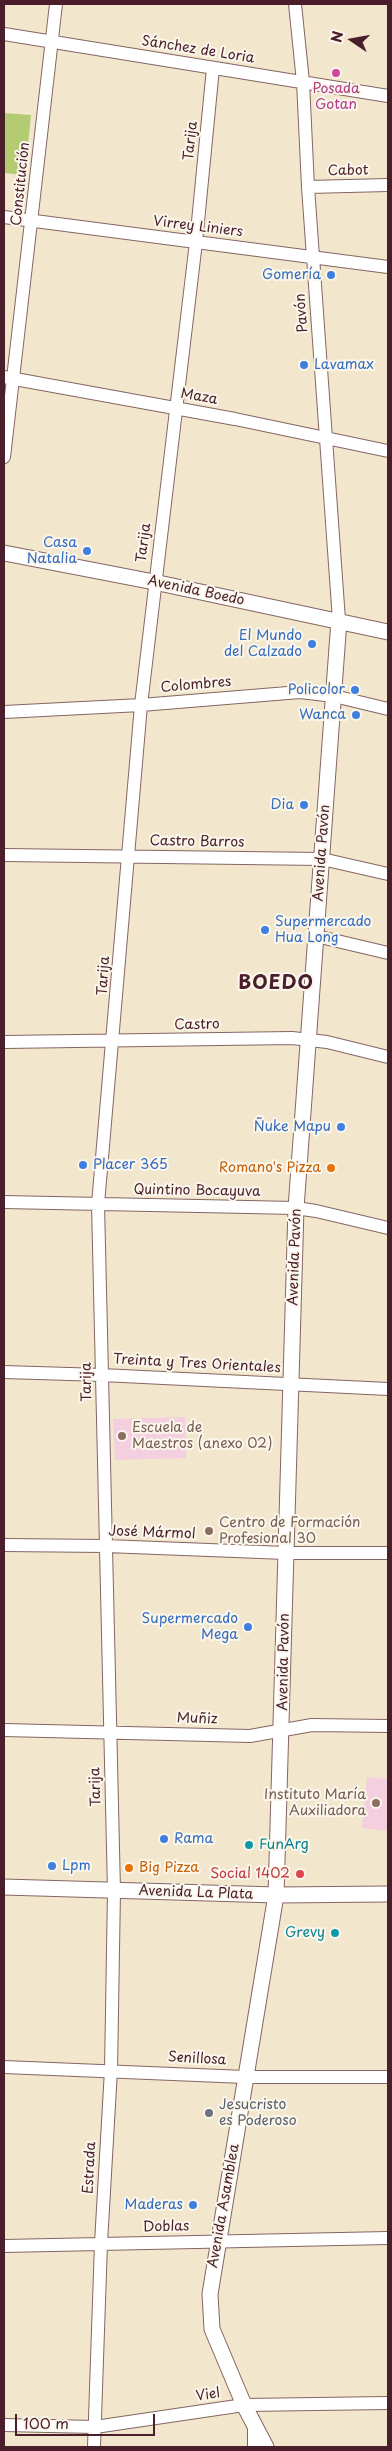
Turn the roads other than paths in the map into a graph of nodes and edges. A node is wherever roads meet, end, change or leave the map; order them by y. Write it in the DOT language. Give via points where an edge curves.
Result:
graph roads {
  1 [pos="56,4"];
  2 [pos="295,4"];
  3 [pos="4,34"];
  4 [pos="51,41"];
  5 [pos="213,68"];
  6 [pos="303,82"];
  7 [pos="388,96"];
  8 [pos="388,185"];
  9 [pos="308,187"];
  10 [pos="4,217"];
  11 [pos="33,221"];
  12 [pos="196,242"];
  13 [pos="313,257"];
  14 [pos="388,266"];
  15 [pos="8,378"];
  16 [pos="175,408"];
  17 [pos="327,438"];
  18 [pos="388,451"];
  19 [pos="4,457"];
  20 [pos="4,553"];
  21 [pos="154,582"];
  22 [pos="339,620"];
  23 [pos="388,632"];
  24 [pos="334,696"];
  25 [pos="141,705"];
  26 [pos="388,709"];
  27 [pos="4,712"];
  28 [pos="4,855"];
  29 [pos="128,856"];
  30 [pos="322,859"];
  31 [pos="388,874"];
  32 [pos="316,936"];
  33 [pos="388,954"];
  34 [pos="309,1040"];
  35 [pos="114,1041"];
  36 [pos="4,1042"];
  37 [pos="388,1057"];
  38 [pos="4,1202"];
  39 [pos="98,1204"];
  40 [pos="296,1208"];
  41 [pos="388,1228"];
  42 [pos="4,1372"];
  43 [pos="102,1375"];
  44 [pos="291,1384"];
  45 [pos="388,1389"];
  46 [pos="4,1545"];
  47 [pos="106,1546"];
  48 [pos="286,1553"];
  49 [pos="388,1553"];
  50 [pos="388,1726"];
  51 [pos="4,1730"];
  52 [pos="109,1731"];
  53 [pos="283,1731"];
  54 [pos="4,1887"];
  55 [pos="114,1891"];
  56 [pos="388,1894"];
  57 [pos="276,1895"];
  58 [pos="4,2067"];
  59 [pos="110,2070"];
  60 [pos="246,2077"];
  61 [pos="388,2077"];
  62 [pos="388,2238"];
  63 [pos="218,2241"];
  64 [pos="101,2243"];
  65 [pos="4,2246"];
  66 [pos="388,2403"];
  67 [pos="244,2405"];
  68 [pos="4,2425"];
  69 [pos="254,2426"];
  70 [pos="95,2427"];
  71 [pos="94,2447"];
  72 [pos="254,2447"];
  73 [pos="266,2447"];
  1 -- 4 [label="street, Constitución"];
  2 -- 6 [label="street, Pavón"];
  3 -- 4 [label="street, Sánchez de Loria"];
  4 -- 5 [label="street, Sánchez de Loria"];
  4 -- 11 [label="street, Constitución"];
  5 -- 6 [label="street, Sánchez de Loria"];
  5 -- 12 [label="street, Tarija"];
  6 -- 7 [label="street, Sánchez de Loria"];
  6 -- 9 [label="street, Pavón"];
  8 -- 9 [label="street, Cabot"];
  9 -- 13 [label="street, Pavón"];
  10 -- 11 [label="street, Virrey Liniers"];
  11 -- 12 [label="street, Virrey Liniers"];
  11 -- 15 [label="street, Constitución"];
  12 -- 13 [label="street, Virrey Liniers"];
  12 -- 16 [label="street, Tarija"];
  13 -- 14 [label="street, Virrey Liniers"];
  13 -- 17 [label="street, Pavón"];
  15 -- 16 [label="street, Maza"];
  15 -- 19 [label="street, Constitución"];
  16 -- 17 [label="street, Maza"];
  16 -- 21 [label="street, Tarija"];
  17 -- 18 [label="street, Maza"];
  17 -- 22 [label="street, Pavón"];
  20 -- 21 [label="main road, Avenida Boedo"];
  21 -- 22 [label="main road, Avenida Boedo"];
  21 -- 25 [label="street, Tarija"];
  22 -- 23 [label="main road, Avenida Boedo"];
  22 -- 24 [label="main road, Avenida Pavón"];
  24 -- 25 [label="street, Colombres" via="300,692"];
  24 -- 26 [label="street, Colombres"];
  24 -- 30 [label="main road, Avenida Pavón"];
  25 -- 27 [label="street, Colombres"];
  25 -- 29 [label="street, Tarija"];
  28 -- 29 [label="street, Castro Barros"];
  29 -- 30 [label="street, Castro Barros"];
  29 -- 35 [label="street, Tarija"];
  30 -- 31 [label="street, Castro Barros"];
  30 -- 32 [label="main road, Avenida Pavón"];
  32 -- 33 [label="street"];
  32 -- 34 [label="main road, Avenida Pavón"];
  34 -- 35 [label="street, Castro"];
  34 -- 37 [label="street, Castro"];
  34 -- 40 [label="main road, Avenida Pavón"];
  35 -- 36 [label="street, Castro"];
  35 -- 39 [label="street, Tarija"];
  38 -- 39 [label="street, Quintino Bocayuva"];
  39 -- 40 [label="street, Quintino Bocayuva"];
  39 -- 43 [label="street, Tarija"];
  40 -- 41 [label="street, Quintino Bocayuva"];
  40 -- 44 [label="main road, Avenida Pavón"];
  42 -- 43 [label="street, Treinta y Tres Orientales"];
  43 -- 44 [label="street, Treinta y Tres Orientales"];
  43 -- 47 [label="street, Tarija"];
  44 -- 45 [label="street, Treinta y Tres Orientales"];
  44 -- 48 [label="main road, Avenida Pavón"];
  46 -- 47 [label="street, José Mármol"];
  47 -- 48 [label="street, José Mármol"];
  47 -- 52 [label="street, Tarija"];
  48 -- 49 [label="street, José Mármol"];
  48 -- 53 [label="main road, Avenida Pavón"];
  50 -- 53 [label="street, Muñiz" via="323,1724"];
  51 -- 52 [label="street, Muñiz"];
  52 -- 53 [label="street, Muñiz" via="250,1736"];
  52 -- 55 [label="street, Tarija"];
  53 -- 57 [label="main road, Avenida Pavón"];
  54 -- 55 [label="main road, Avenida La Plata"];
  55 -- 57 [label="main road, Avenida La Plata"];
  55 -- 59 [label="street, Estrada"];
  56 -- 57 [label="main road, Avenida La Plata"];
  57 -- 60 [label="main road, Avenida Asamblea"];
  58 -- 59 [label="street, Senillosa"];
  59 -- 60 [label="street, Senillosa"];
  59 -- 64 [label="street, Estrada"];
  60 -- 61 [label="street, Senillosa"];
  60 -- 63 [label="main road, Avenida Asamblea"];
  62 -- 63 [label="street, Doblas"];
  63 -- 64 [label="street, Doblas"];
  63 -- 67 [label="main road, Avenida Asamblea" via="210,2319"];
  64 -- 65 [label="street, Doblas"];
  64 -- 70 [label="street, Estrada"];
  66 -- 67 [label="street, Viel"];
  67 -- 69 [label="main road, Avenida Asamblea"];
  67 -- 70 [label="street, Viel"];
  68 -- 70 [label="street, Viel"];
  69 -- 72 [label="street"];
  69 -- 73 [label="main road, Avenida Asamblea"];
  70 -- 71 [label="street, Estrada"];
}
